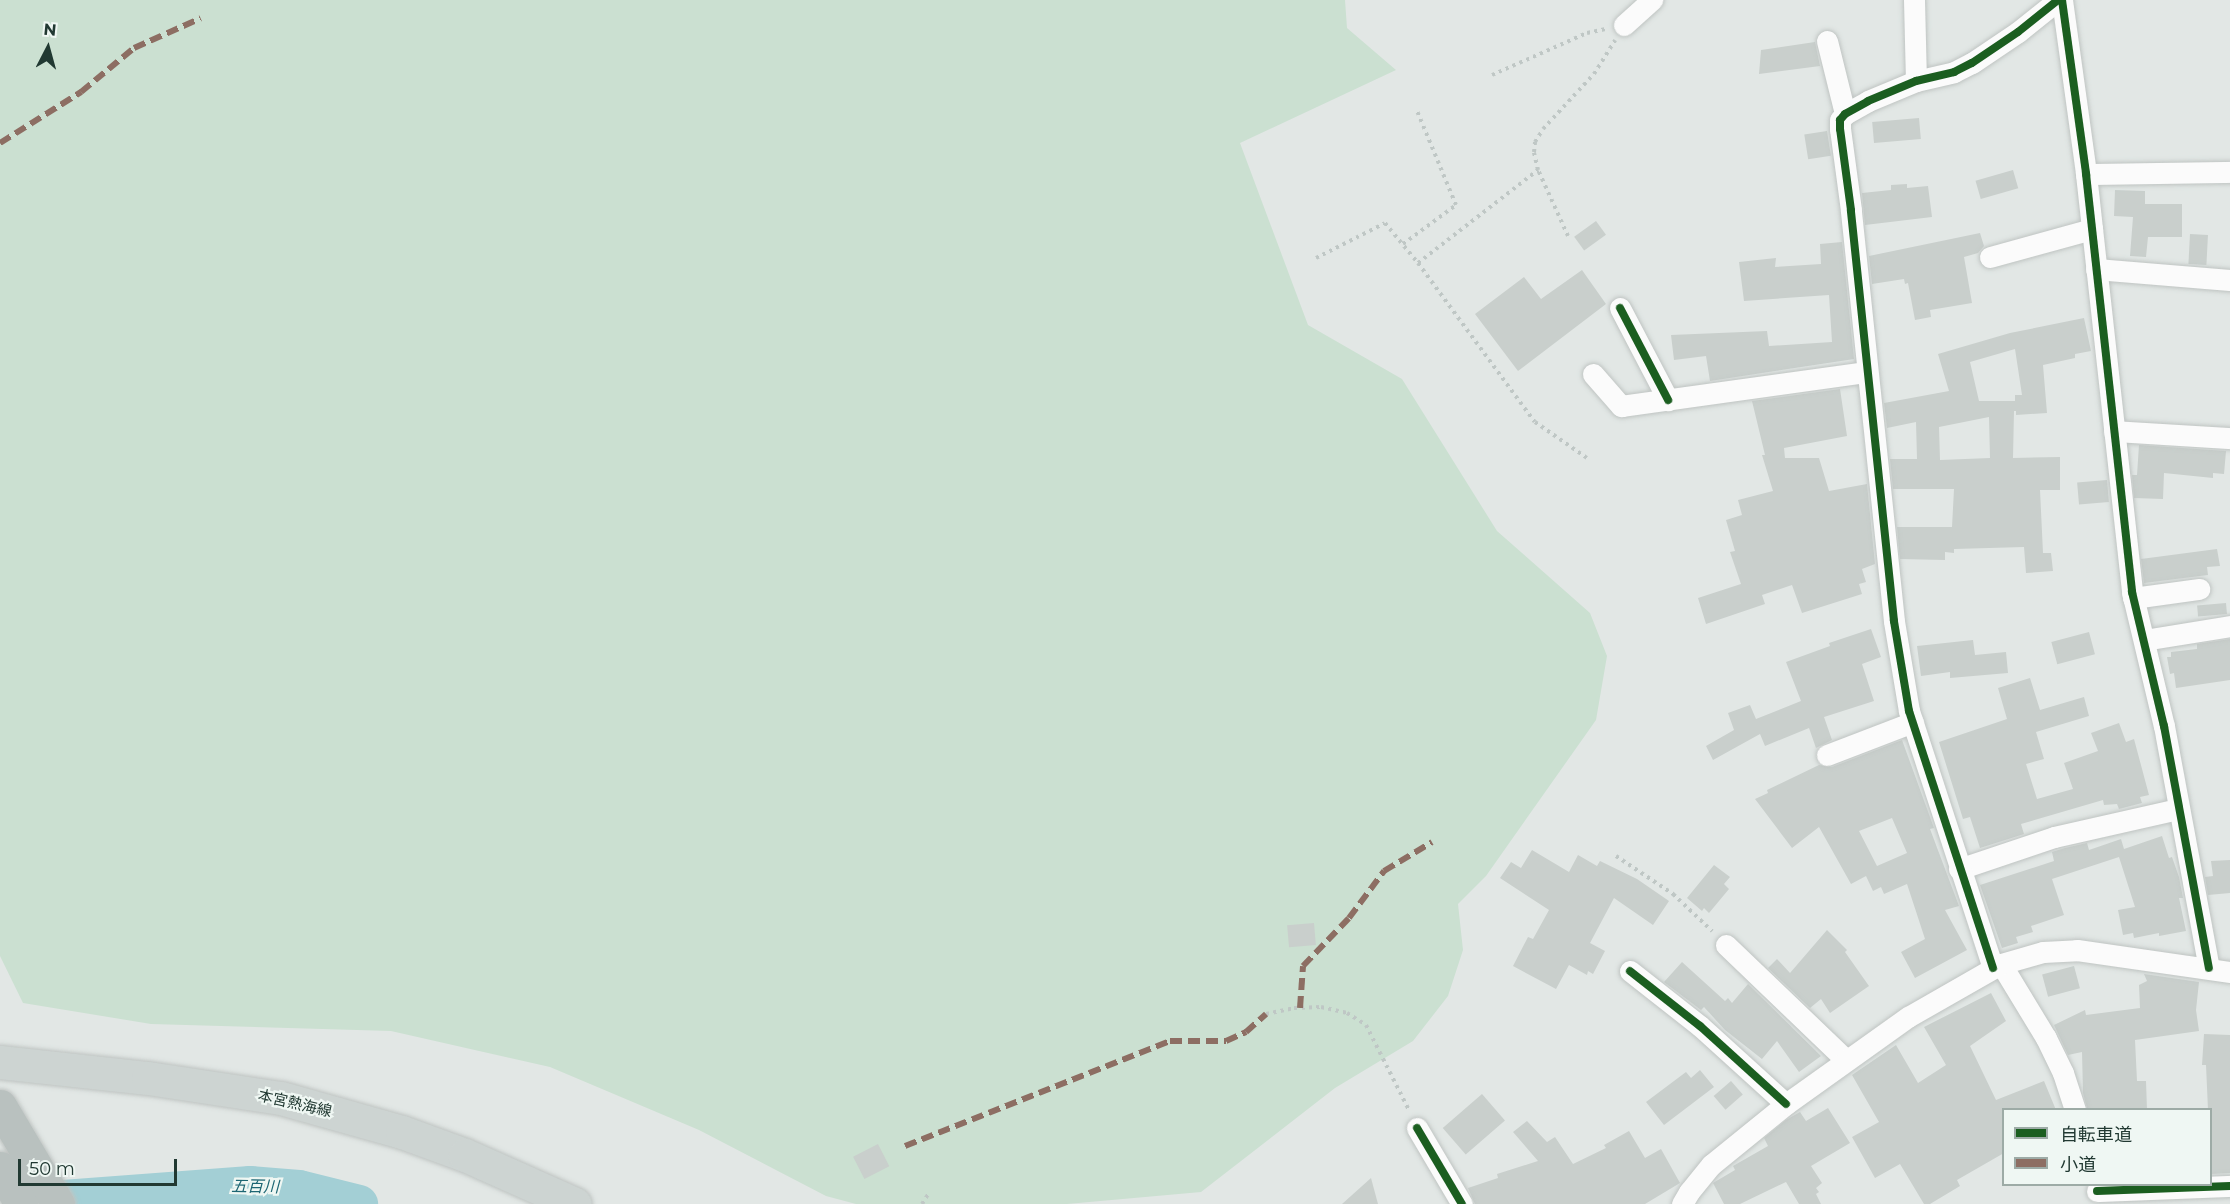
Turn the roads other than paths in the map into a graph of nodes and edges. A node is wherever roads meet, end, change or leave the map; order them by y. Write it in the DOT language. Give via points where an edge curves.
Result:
graph roads {
  1 [pos="1652,0"];
  2 [pos="1914,0"];
  3 [pos="2060,0"];
  4 [pos="1624,26"];
  5 [pos="1827,41"];
  6 [pos="1916,81"];
  7 [pos="1845,114"];
  8 [pos="2230,172"];
  9 [pos="2086,174"];
  10 [pos="2092,229"];
  11 [pos="1990,257"];
  12 [pos="2096,269"];
  13 [pos="2230,280"];
  14 [pos="1620,308"];
  15 [pos="1867,372"];
  16 [pos="1593,374"];
  17 [pos="1668,400"];
  18 [pos="2114,431"];
  19 [pos="2230,438"];
  20 [pos="2199,590"];
  21 [pos="2133,598"];
  22 [pos="2230,626"];
  23 [pos="2144,639"];
  24 [pos="1913,722"];
  25 [pos="1827,754"];
  26 [pos="2178,809"];
  27 [pos="1959,869"];
  28 [pos="1726,945"];
  29 [pos="1997,966"];
  30 [pos="2209,968"];
  31 [pos="1630,971"];
  32 [pos="2230,972"];
  33 [pos="1846,1060"];
  34 [pos="0,1062"];
  35 [pos="1786,1104"];
  36 [pos="0,1106"];
  37 [pos="2074,1108"];
  38 [pos="1417,1128"];
  39 [pos="0,1168"];
  40 [pos="2230,1186"];
  41 [pos="2098,1193"];
  42 [pos="21,1204"];
  43 [pos="58,1204"];
  44 [pos="575,1204"];
  45 [pos="1462,1204"];
  46 [pos="1682,1204"];
  1 -- 4 [label="street"];
  2 -- 6 [label="street"];
  3 -- 6 [label="street" via="1972,63 1954,72"];
  3 -- 9 [label="street"];
  5 -- 7 [label="street"];
  6 -- 7 [label="street" via="1868,100"];
  7 -- 15 [label="street" via="1840,129"];
  8 -- 9 [label="street"];
  9 -- 10 [label="street"];
  10 -- 11 [label="street"];
  10 -- 12 [label="street"];
  12 -- 13 [label="street"];
  12 -- 18 [label="street"];
  14 -- 17 [label="street"];
  15 -- 17 [label="street"];
  15 -- 24 [label="street" via="1894,621"];
  16 -- 17 [label="street" via="1621,406"];
  18 -- 19 [label="street"];
  18 -- 21 [label="street"];
  20 -- 21 [label="street"];
  21 -- 23 [label="street"];
  22 -- 23 [label="street"];
  23 -- 26 [label="street"];
  24 -- 25 [label="street"];
  24 -- 27 [label="street"];
  26 -- 27 [label="street" via="2044,840"];
  26 -- 30 [label="street"];
  27 -- 29 [label="street"];
  28 -- 33 [label="street"];
  29 -- 30 [label="street" via="2043,952 2077,950"];
  29 -- 33 [label="street" via="1908,1017"];
  29 -- 37 [label="street" via="2046,1038"];
  30 -- 32 [label="street"];
  31 -- 35 [label="street" via="1700,1026"];
  33 -- 35 [label="street"];
  34 -- 44 [label="main road, 本宮熱海線" via="148,1078 292,1101 413,1135"];
  35 -- 46 [label="street" via="1711,1165"];
  36 -- 43 [label="highway"];
  38 -- 45 [label="street"];
  39 -- 42 [label="highway"];
  40 -- 41 [label="street"];
}
